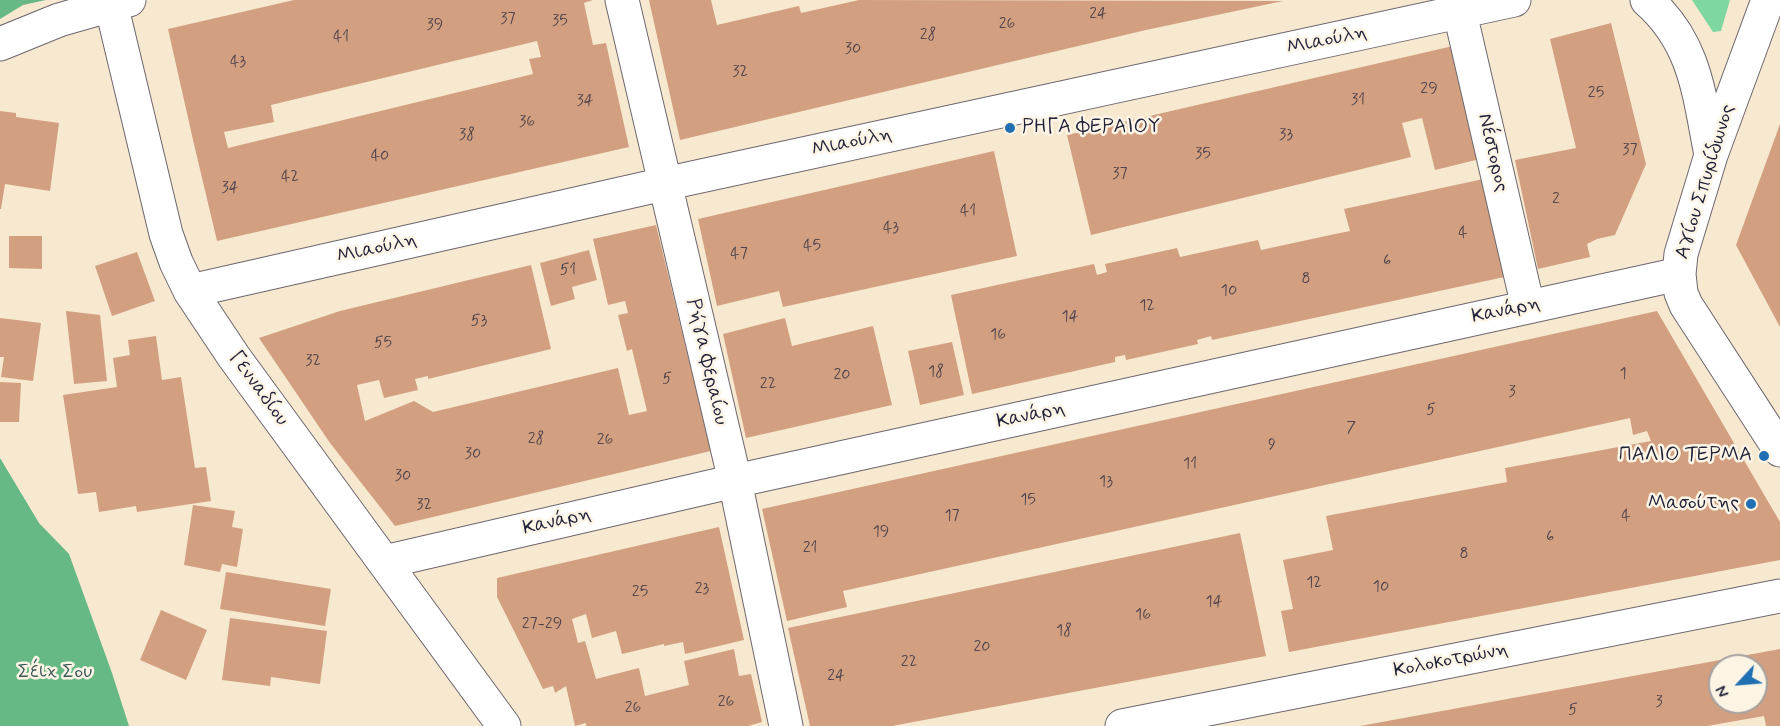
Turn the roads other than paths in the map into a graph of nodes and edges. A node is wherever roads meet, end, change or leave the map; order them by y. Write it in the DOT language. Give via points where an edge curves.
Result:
graph roads {
  1 [pos="622,0"];
  2 [pos="1514,0"];
  3 [pos="1647,0"];
  4 [pos="1768,0"];
  5 [pos="120,2"];
  6 [pos="1458,6"];
  7 [pos="0,44"];
  8 [pos="1711,155"];
  9 [pos="664,184"];
  10 [pos="1679,274"];
  11 [pos="190,291"];
  12 [pos="1528,307"];
  13 [pos="1766,404"];
  14 [pos="1780,450"];
  15 [pos="735,481"];
  16 [pos="384,561"];
  17 [pos="1780,596"];
  18 [pos="504,726"];
  19 [pos="786,726"];
  20 [pos="1122,726"];
  1 -- 9 [label="street, Ρήγα Φεραίου"];
  2 -- 6 [label="street, Μιαούλη"];
  3 -- 8 [label="street" via="1675,30 1686,52"];
  4 -- 8 [label="street, Αγίου Σπυρίδωνος"];
  5 -- 7 [label="street" via="59,20"];
  5 -- 11 [label="street, Γενναδίου" via="166,234"];
  6 -- 9 [label="street, Μιαούλη"];
  6 -- 12 [label="street, Νέστορος"];
  8 -- 10 [label="street, Αγίου Σπυρίδωνος" via="1681,254"];
  9 -- 11 [label="street, Μιαούλη"];
  9 -- 15 [label="street, Ρήγα Φεραίου"];
  10 -- 12 [label="street, Κανάρη"];
  10 -- 13 [label="street, Αγίου Σπυρίδωνος" via="1686,305"];
  11 -- 16 [label="street, Γενναδίου"];
  12 -- 15 [label="street, Κανάρη"];
  13 -- 14 [label="street, Αγίου Σπυρίδωνος"];
  15 -- 16 [label="street, Κανάρη"];
  15 -- 19 [label="street, Ρήγα Φεραίου"];
  16 -- 18 [label="street, Γενναδίου"];
  17 -- 20 [label="street, Κολοκοτρώνη"];
}
